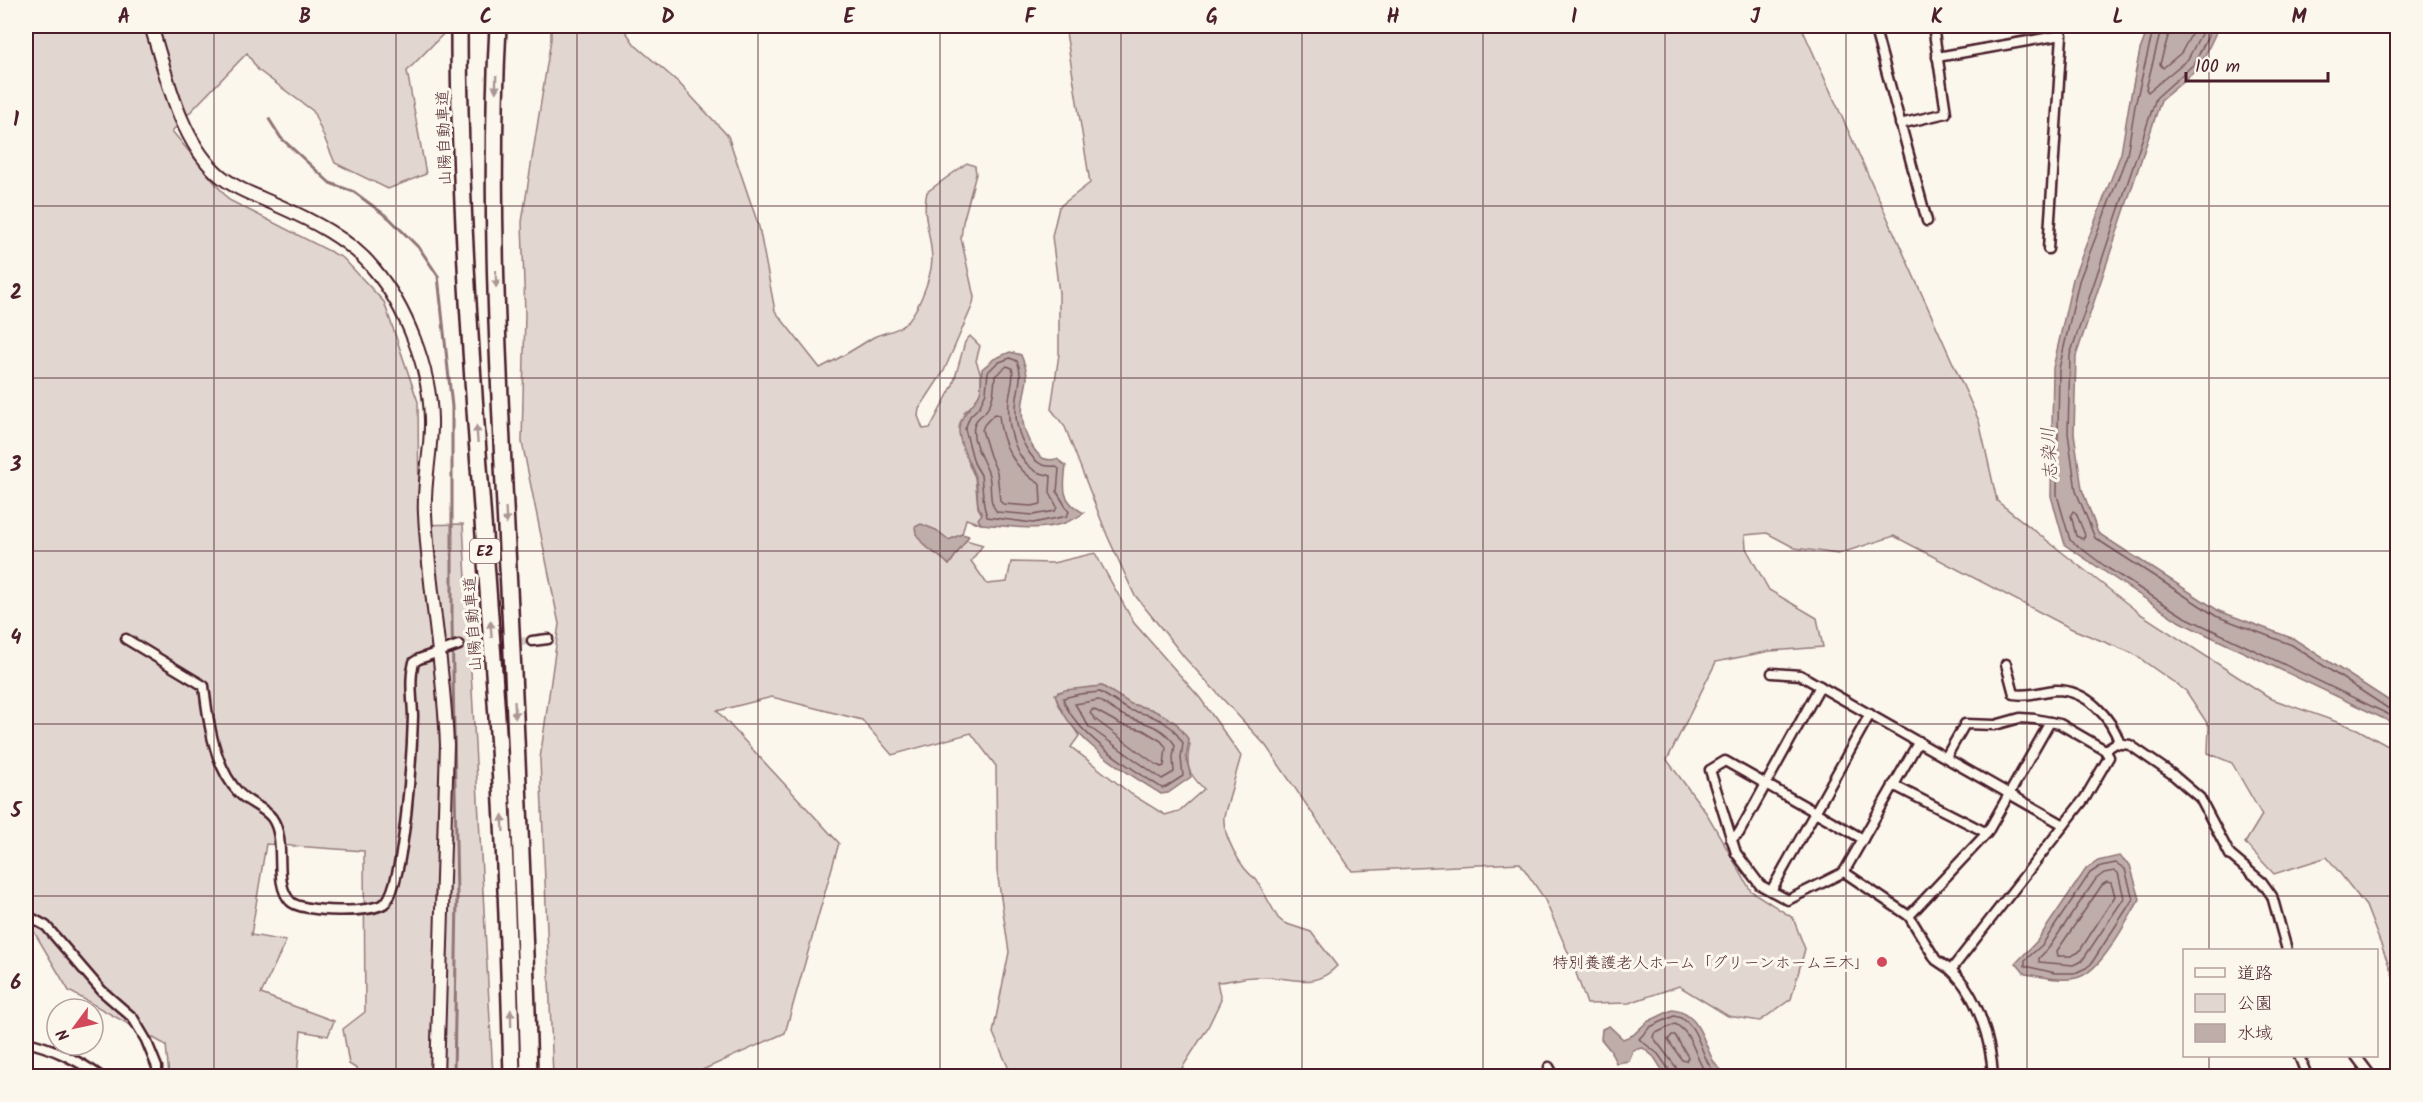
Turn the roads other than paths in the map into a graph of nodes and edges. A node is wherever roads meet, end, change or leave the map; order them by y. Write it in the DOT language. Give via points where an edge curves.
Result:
graph roads {
  1 [pos="151,26"];
  2 [pos="459,26"];
  3 [pos="498,26"];
  4 [pos="1874,26"];
  5 [pos="1933,26"];
  6 [pos="1937,57"];
  7 [pos="1900,124"];
  8 [pos="1927,221"];
  9 [pos="2048,249"];
  10 [pos="126,639"];
  11 [pos="548,639"];
  12 [pos="532,641"];
  13 [pos="459,645"];
  14 [pos="440,652"];
  15 [pos="2006,663"];
  16 [pos="1772,673"];
  17 [pos="1820,686"];
  18 [pos="1870,714"];
  19 [pos="2050,722"];
  20 [pos="1918,741"];
  21 [pos="2120,744"];
  22 [pos="2105,750"];
  23 [pos="1946,757"];
  24 [pos="1766,784"];
  25 [pos="1893,785"];
  26 [pos="2010,794"];
  27 [pos="1815,812"];
  28 [pos="2064,825"];
  29 [pos="1987,834"];
  30 [pos="1863,838"];
  31 [pos="1731,839"];
  32 [pos="1844,872"];
  33 [pos="1771,891"];
  34 [pos="26,915"];
  35 [pos="1909,916"];
  36 [pos="2286,949"];
  37 [pos="1951,969"];
  38 [pos="26,1042"];
  39 [pos="2300,1057"];
  40 [pos="2357,1057"];
  41 [pos="1549,1067"];
  42 [pos="2369,1076"];
  43 [pos="100,1077"];
  44 [pos="158,1077"];
  45 [pos="437,1077"];
  46 [pos="512,1077"];
  47 [pos="529,1077"];
  48 [pos="1554,1077"];
  49 [pos="1994,1077"];
  50 [pos="2307,1077"];
  1 -- 14 [label="street" via="185,127 211,167 228,181 337,236 375,269 399,305 416,344 431,418 425,514"];
  46 -- 2 [label="highway, 山陽自動車道 / E2, one-way" via="497,719 471,353"];
  3 -- 47 [label="highway, E2, one-way" via="494,204 497,345"];
  4 -- 7 [label="street"];
  5 -- 6 [label="street"];
  6 -- 7 [label="street" via="1946,113"];
  6 -- 9 [label="street" via="2062,35"];
  7 -- 8 [label="street"];
  10 -- 14 [label="street" via="204,686 207,714 222,767 239,793 271,817 279,832 284,890 291,903 303,908 336,910 375,908 386,902 390,894 403,846 414,662"];
  11 -- 12 [label="street"];
  13 -- 14 [label="street"];
  14 -- 45 [label="street" via="447,745"];
  15 -- 21 [label="street" via="2014,694 2056,690 2082,696 2099,708"];
  16 -- 17 [label="street" via="1800,675"];
  17 -- 18 [label="street"];
  17 -- 24 [label="street"];
  18 -- 20 [label="street"];
  18 -- 27 [label="street"];
  19 -- 22 [label="street" via="2061,724"];
  19 -- 23 [label="street" via="2020,718 1995,725 1965,724"];
  19 -- 26 [label="street"];
  20 -- 23 [label="street"];
  20 -- 25 [label="street"];
  21 -- 22 [label="street"];
  21 -- 36 [label="street" via="2130,745 2200,798 2230,855 2262,882 2272,896"];
  22 -- 28 [label="street" via="2109,757"];
  23 -- 26 [label="street"];
  24 -- 27 [label="street"];
  24 -- 31 [label="street"];
  24 -- 31 [label="street" via="1725,761 1710,770"];
  25 -- 29 [label="street"];
  25 -- 30 [label="street"];
  26 -- 28 [label="street"];
  26 -- 29 [label="street"];
  27 -- 30 [label="street"];
  27 -- 33 [label="street"];
  28 -- 37 [label="street"];
  29 -- 35 [label="street"];
  30 -- 32 [label="street"];
  31 -- 33 [label="street" via="1747,870"];
  32 -- 33 [label="street" via="1788,900"];
  32 -- 35 [label="street"];
  34 -- 44 [label="street" via="45,926 102,991 133,1018 146,1040"];
  35 -- 37 [label="street" via="1936,960"];
  37 -- 49 [label="street" via="1986,1030"];
  38 -- 43 [label="street" via="38,1044"];
  39 -- 50 [label="street"];
  40 -- 42 [label="street"];
  41 -- 48 [label="street"];
}
